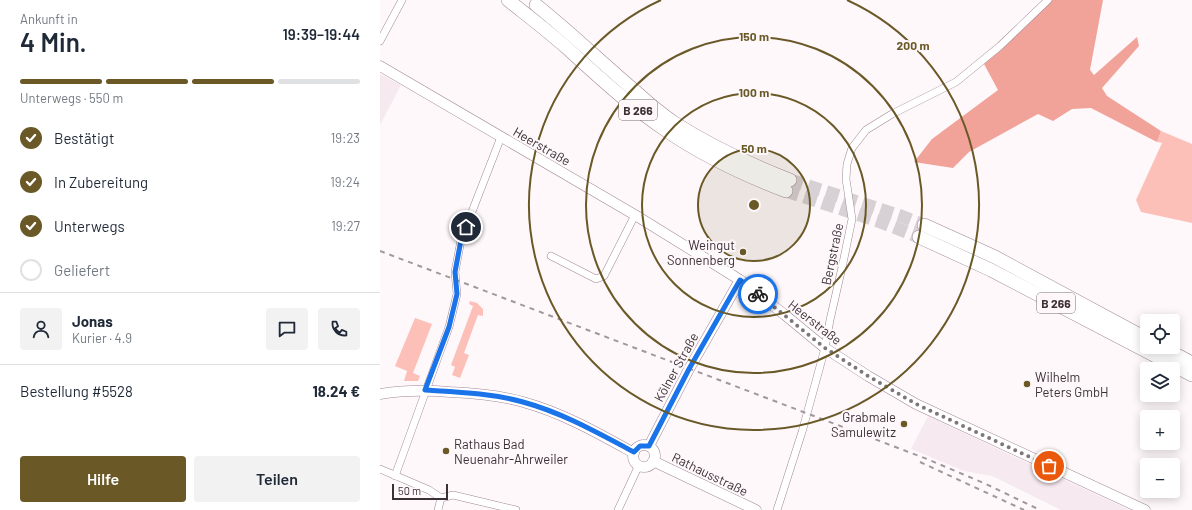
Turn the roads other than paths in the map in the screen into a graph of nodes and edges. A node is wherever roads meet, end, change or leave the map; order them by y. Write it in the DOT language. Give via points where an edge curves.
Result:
graph roads {
  1 [pos="402,0"];
  2 [pos="508,0"];
  3 [pos="1048,0"];
  4 [pos="536,5"];
  5 [pos="380,41"];
  6 [pos="380,66"];
  7 [pos="501,137"];
  8 [pos="635,215"];
  9 [pos="552,256"];
  10 [pos="740,280"];
  11 [pos="1140,335"];
  12 [pos="825,348"];
  13 [pos="1140,348"];
  14 [pos="1152,354"];
  15 [pos="1175,354"];
  16 [pos="1192,363"];
  17 [pos="1192,375"];
  18 [pos="425,390"];
  19 [pos="380,394"];
  20 [pos="649,446"];
  21 [pos="634,452"];
  22 [pos="653,461"];
  23 [pos="639,465"];
  24 [pos="380,470"];
  25 [pos="395,476"];
  26 [pos="441,498"];
  27 [pos="438,510"];
  28 [pos="516,510"];
  29 [pos="618,510"];
  30 [pos="756,510"];
  31 [pos="777,510"];
  32 [pos="1145,510"];
  1 -- 5 [label="street"];
  2 -- 4 [label="highway, B 266" via="642,113 690,147 757,179 788,185 720,150 672,121"];
  3 -- 12 [label="street, Bergstraße" via="1000,46 956,82 866,130 852,148 846,179 852,219"];
  6 -- 7 [label="main road, Heerstraße"];
  7 -- 8 [label="main road, Heerstraße"];
  7 -- 18 [label="street" via="461,240 455,272 457,294 449,327"];
  8 -- 9 [label="street" via="604,276 596,279"];
  8 -- 10 [label="main road, Heerstraße"];
  10 -- 12 [label="main road, Heerstraße"];
  10 -- 20 [label="main road, Kölner Straße"];
  11 -- 13 [label="highway, B 266" via="995,257 921,231"];
  12 -- 31 [label="street, Bergstraße"];
  12 -- 32 [label="main road, Heerstraße" via="916,404"];
  14 -- 17 [label="highway, B 266"];
  15 -- 16 [label="highway"];
  18 -- 19 [label="main road" via="398,390"];
  18 -- 21 [label="main road" via="495,396 522,402 580,423"];
  18 -- 25 [label="street"];
  20 -- 21 [label="main road" via="640,446"];
  20 -- 22 [label="main road" via="654,451"];
  21 -- 23 [label="main road" via="635,461"];
  22 -- 23 [label="main road" via="648,466"];
  22 -- 30 [label="main road, Rathausstraße"];
  23 -- 29 [label="street"];
  24 -- 25 [label="street"];
  25 -- 26 [label="street" via="430,490"];
  26 -- 27 [label="street"];
  26 -- 28 [label="street" via="453,495"];
}
